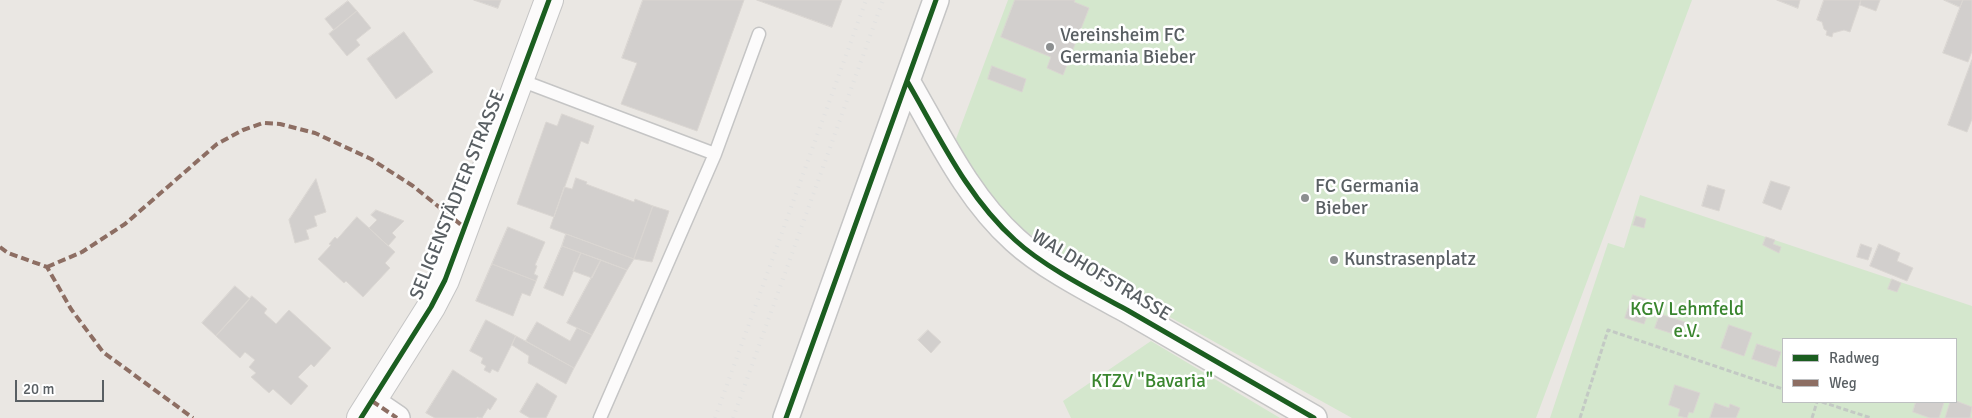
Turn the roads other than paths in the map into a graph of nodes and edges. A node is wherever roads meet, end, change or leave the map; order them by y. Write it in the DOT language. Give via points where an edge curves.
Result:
graph roads {
  1 [pos="549,0"];
  2 [pos="936,0"];
  3 [pos="759,34"];
  4 [pos="520,80"];
  5 [pos="907,81"];
  6 [pos="715,154"];
  7 [pos="367,410"];
  8 [pos="397,418"];
  9 [pos="600,418"];
  10 [pos="786,418"];
  11 [pos="1314,418"];
  1 -- 4 [label="street, SELIGENSTÄDTER STRASSE"];
  2 -- 5 [label="street"];
  3 -- 6 [label="lane"];
  4 -- 6 [label="lane"];
  4 -- 7 [label="street, SELIGENSTÄDTER STRASSE" via="445,280 432,307"];
  5 -- 10 [label="street"];
  5 -- 11 [label="street, WALDHOFSTRASSE" via="957,170 1015,241 1107,299"];
  6 -- 9 [label="lane"];
  7 -- 8 [label="street"];
}
